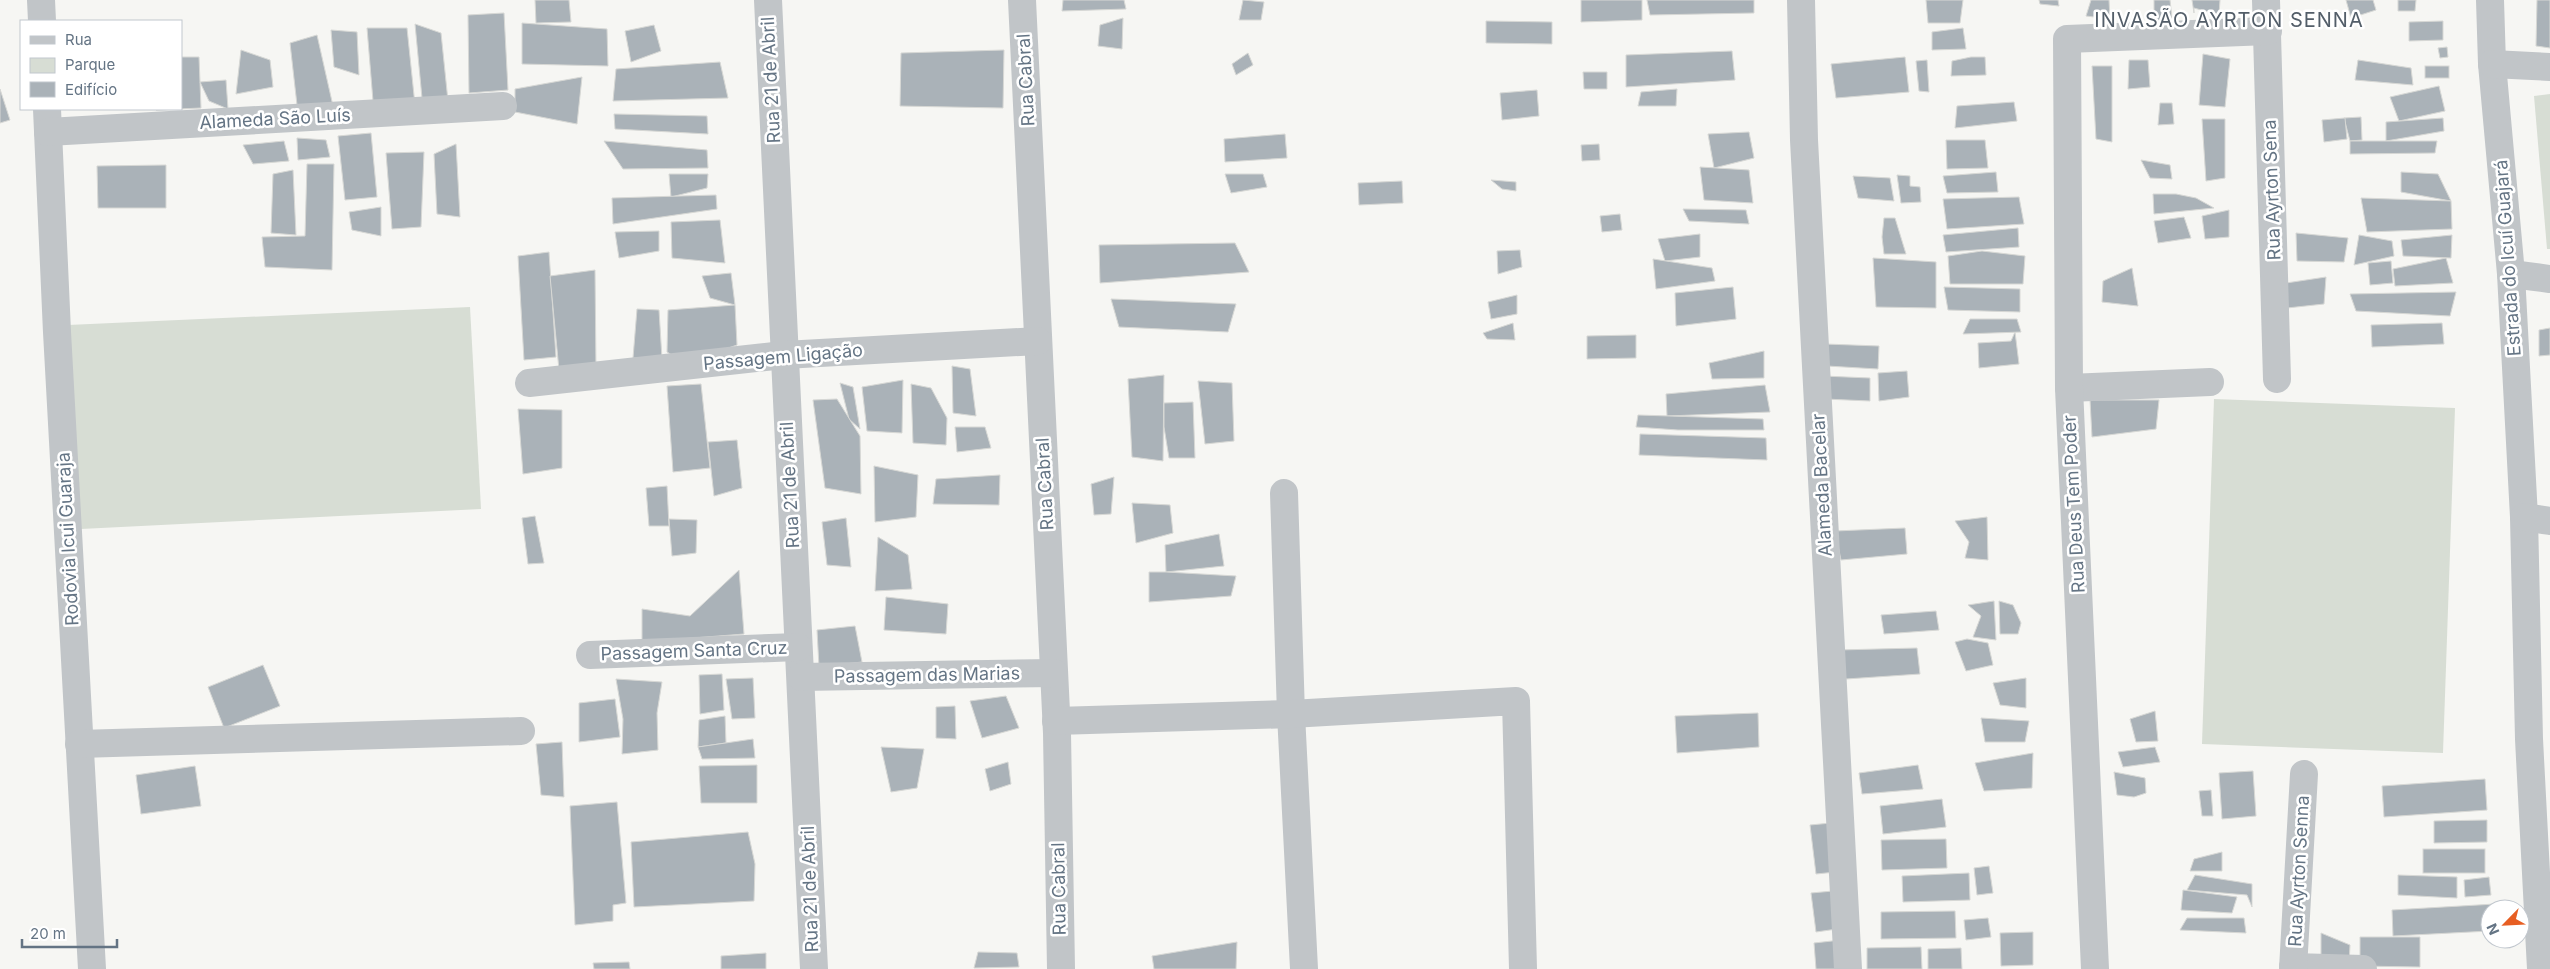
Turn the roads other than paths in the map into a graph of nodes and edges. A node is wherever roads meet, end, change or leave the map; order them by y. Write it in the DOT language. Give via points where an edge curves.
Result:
graph roads {
  1 [pos="41,0"];
  2 [pos="768,0"];
  3 [pos="1022,0"];
  4 [pos="1802,0"];
  5 [pos="2266,0"];
  6 [pos="2490,0"];
  7 [pos="42,20"];
  8 [pos="2268,30"];
  9 [pos="2492,64"];
  10 [pos="2550,67"];
  11 [pos="503,106"];
  12 [pos="47,121"];
  13 [pos="2511,274"];
  14 [pos="2550,279"];
  15 [pos="1038,340"];
  16 [pos="784,355"];
  17 [pos="2277,379"];
  18 [pos="2210,382"];
  19 [pos="529,383"];
  20 [pos="2069,388"];
  21 [pos="1284,493"];
  22 [pos="2537,519"];
  23 [pos="798,647"];
  24 [pos="590,655"];
  25 [pos="1054,673"];
  26 [pos="801,677"];
  27 [pos="1290,714"];
  28 [pos="1056,721"];
  29 [pos="521,731"];
  30 [pos="2540,740"];
  31 [pos="79,744"];
  32 [pos="2304,774"];
  33 [pos="2293,968"];
  34 [pos="92,969"];
  35 [pos="814,969"];
  36 [pos="1061,969"];
  37 [pos="1304,969"];
  38 [pos="1523,969"];
  39 [pos="1848,969"];
  40 [pos="2095,969"];
  41 [pos="2363,969"];
  42 [pos="2541,969"];
  1 -- 7 [label="street"];
  2 -- 16 [label="street, Rua 21 de Abril"];
  3 -- 15 [label="street, Rua Cabral"];
  4 -- 39 [label="street, Alameda Bacelar" via="1804,140"];
  5 -- 8 [label="street, Rua Ayrton Sena"];
  6 -- 9 [label="street, Estrada do Icuí Guajará"];
  8 -- 17 [label="street, Rua Ayrton Sena"];
  8 -- 20 [label="street, Rua Deus Tem Poder" via="2067,39"];
  9 -- 10 [label="street"];
  9 -- 13 [label="street, Estrada do Icuí Guajará"];
  11 -- 12 [label="street, Alameda São Luís"];
  12 -- 31 [label="street, Rodovia Icui Guaraja"];
  13 -- 14 [label="street"];
  13 -- 22 [label="street, Estrada do Icuí Guajará"];
  15 -- 16 [label="street, Passagem Ligação"];
  15 -- 25 [label="street, Rua Cabral"];
  16 -- 19 [label="street, Passagem Ligação"];
  16 -- 23 [label="street, Rua 21 de Abril"];
  18 -- 20 [label="street"];
  20 -- 40 [label="street, Rua Deus Tem Poder"];
  21 -- 27 [label="street"];
  22 -- 30 [label="street, Estrada do Icuí Guajará"];
  23 -- 24 [label="street, Passagem Santa Cruz"];
  23 -- 26 [label="street, Rua 21 de Abril"];
  25 -- 26 [label="street, Passagem das Marias"];
  25 -- 28 [label="street, Rua Cabral"];
  26 -- 35 [label="street, Rua 21 de Abril"];
  27 -- 28 [label="street"];
  27 -- 37 [label="street"];
  27 -- 38 [label="street" via="1516,701"];
  28 -- 36 [label="street, Rua Cabral"];
  29 -- 31 [label="street"];
  30 -- 42 [label="street, Estrada do Icuí Guajará"];
  31 -- 34 [label="street, Rodovia Icui Guaraja"];
  32 -- 33 [label="street, Rua Ayrton Senna"];
  33 -- 41 [label="street"];
}
